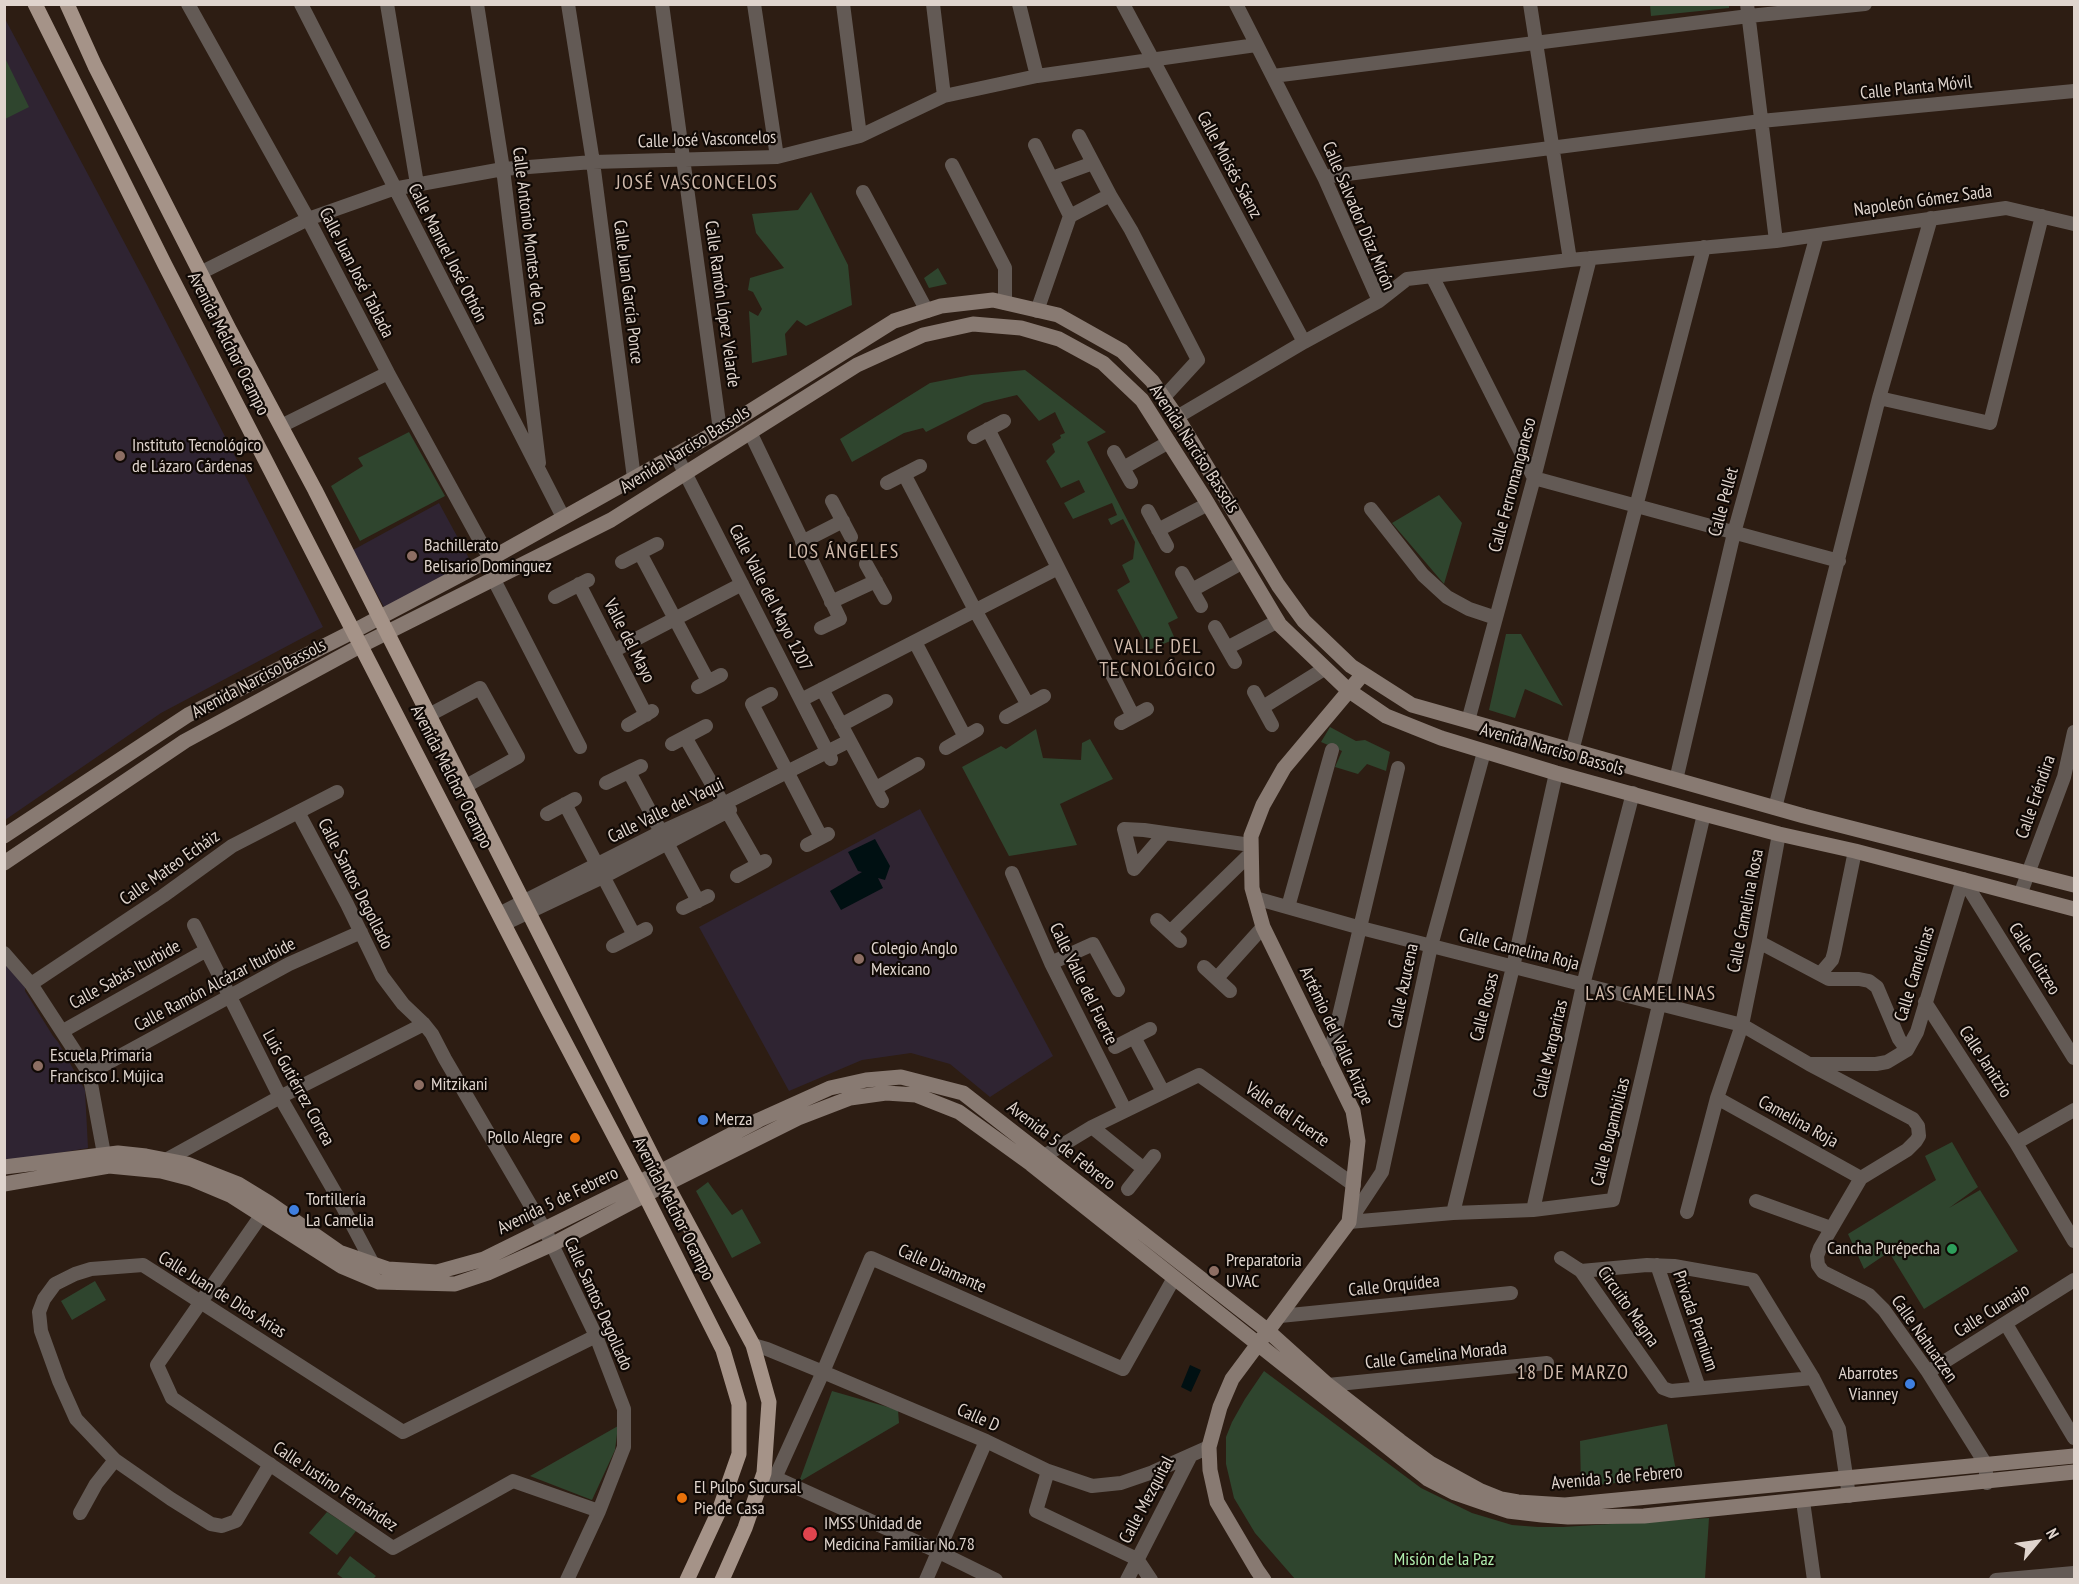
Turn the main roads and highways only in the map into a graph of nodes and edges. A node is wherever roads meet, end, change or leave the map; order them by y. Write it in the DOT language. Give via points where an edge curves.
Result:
graph roads {
  1 [pos="35,4"];
  2 [pos="67,4"];
  3 [pos="229,329"];
  4 [pos="205,341"];
  5 [pos="687,1580"];
  6 [pos="722,1580"];
  1 -- 4 [label="main road, Avenida Melchor Ocampo"];
  2 -- 3 [label="main road, Avenida Melchor Ocampo"];
  3 -- 4 [label="main road"];
  3 -- 6 [label="main road, Avenida Melchor Ocampo" via="466,786 663,1178 753,1345 769,1402 770,1476"];
  4 -- 5 [label="main road, Avenida Melchor Ocampo" via="723,1350 739,1404 739,1454 719,1511"];
}
